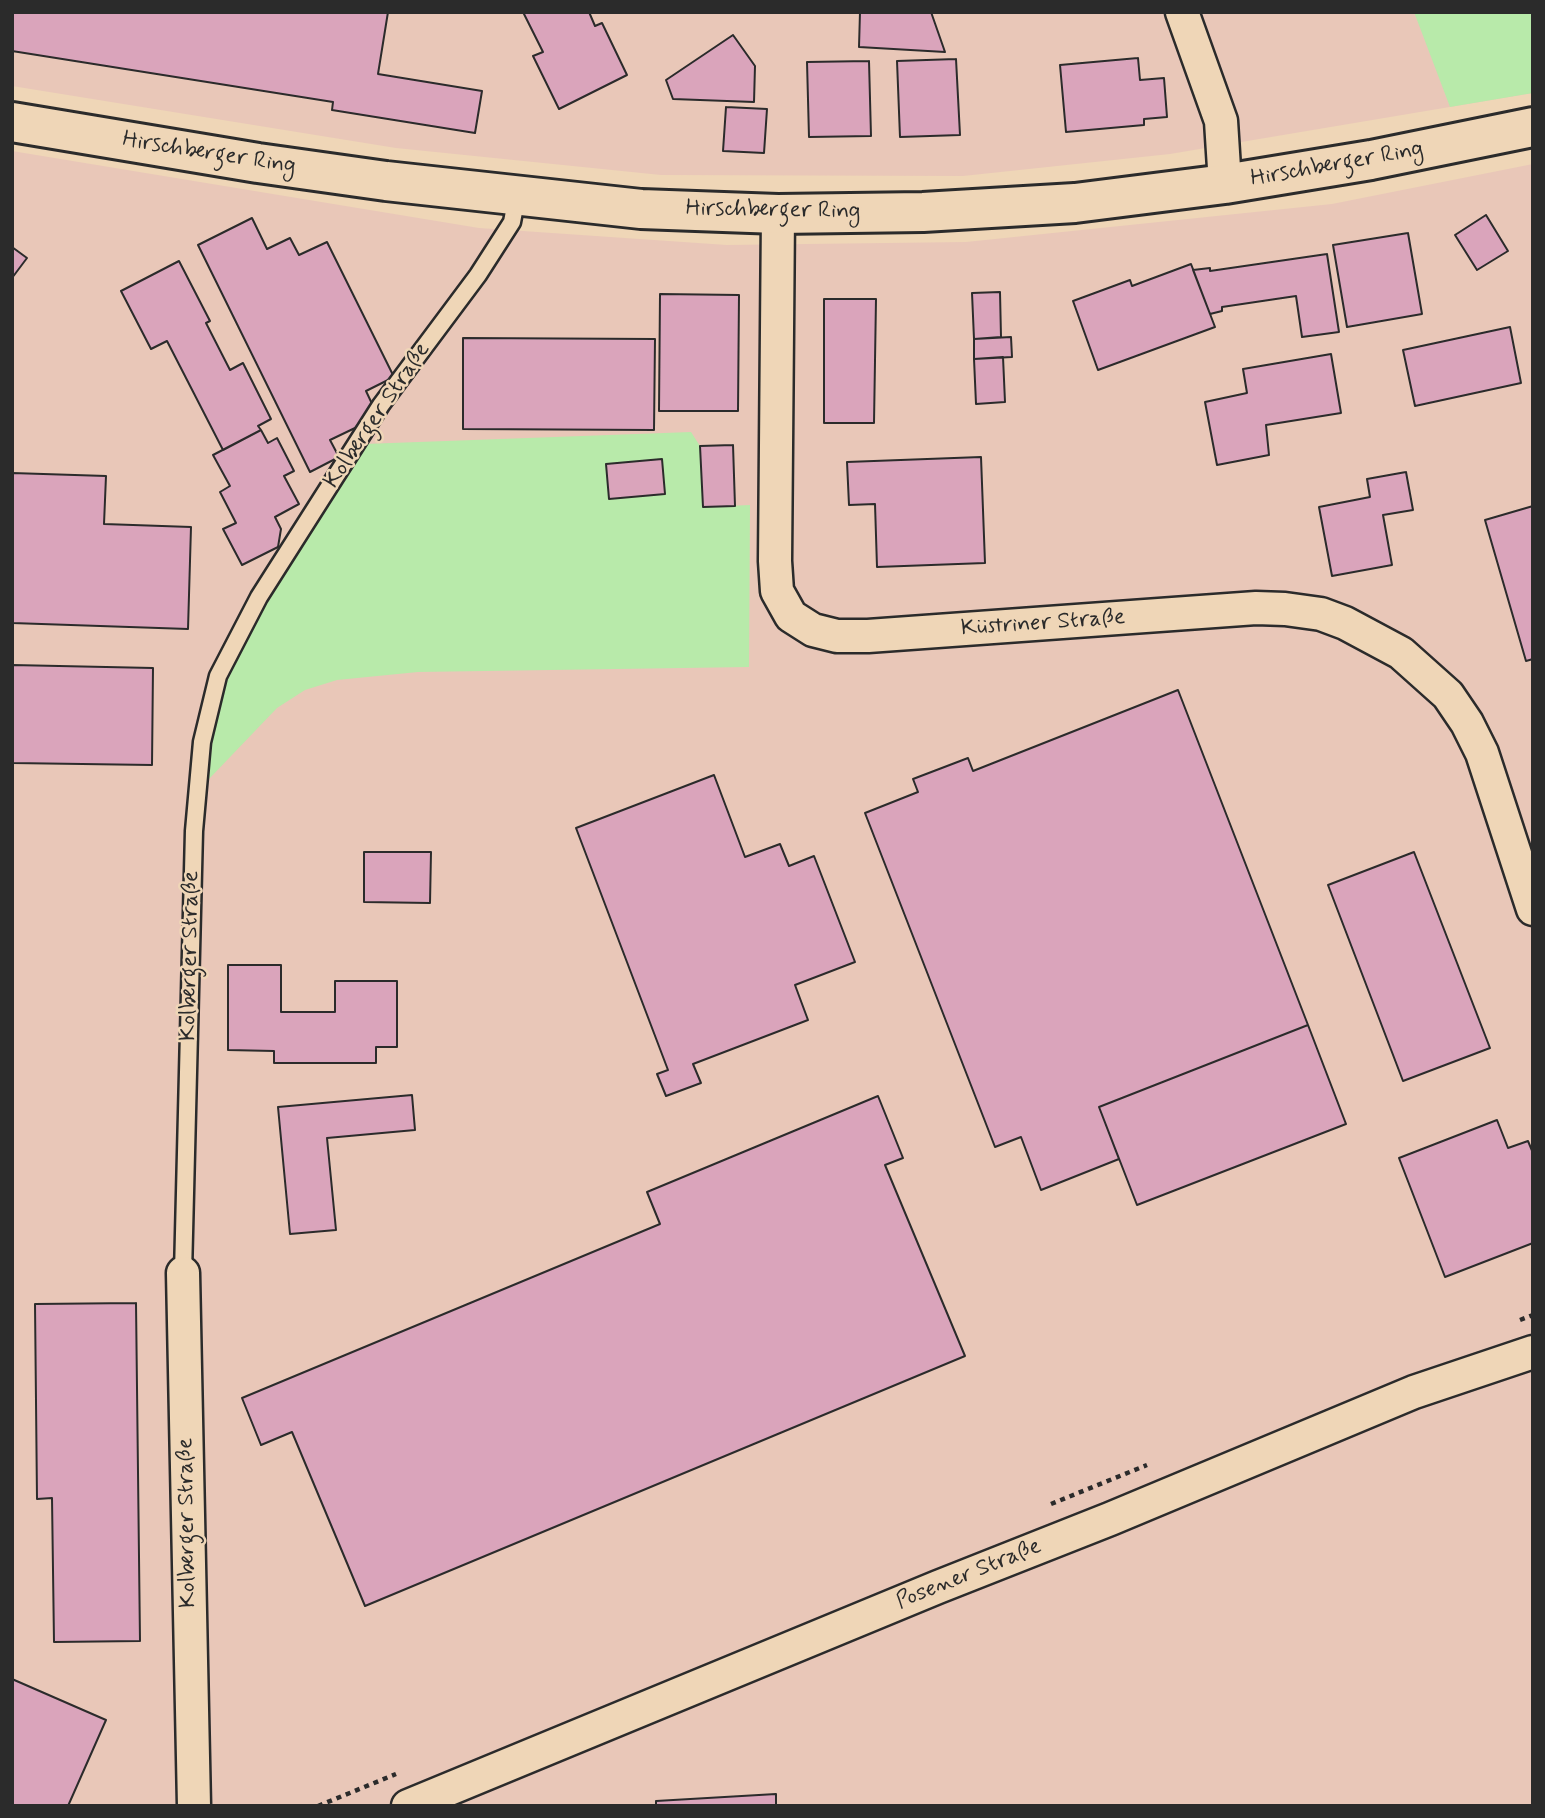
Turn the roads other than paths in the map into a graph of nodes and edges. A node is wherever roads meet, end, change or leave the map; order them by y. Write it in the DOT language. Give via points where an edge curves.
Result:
graph roads {
  1 [pos="1182,12"];
  2 [pos="12,122"];
  3 [pos="1533,127"];
  4 [pos="1225,184"];
  5 [pos="517,196"];
  6 [pos="778,214"];
  7 [pos="1533,909"];
  8 [pos="183,1273"];
  9 [pos="1533,1352"];
  10 [pos="194,1806"];
  11 [pos="408,1806"];
  1 -- 4 [label="street" via="1221,121"];
  2 -- 5 [label="street, Hirschberger Ring" via="258,163"];
  3 -- 4 [label="street, Hirschberger Ring"];
  4 -- 6 [label="street, Hirschberger Ring" via="1075,202 923,212"];
  5 -- 6 [label="street, Hirschberger Ring" via="641,209"];
  5 -- 8 [label="lane, Kolberger Straße" via="512,222 374,415 259,597 218,676 202,742 194,831"];
  6 -- 7 [label="street, Küstriner Straße" via="775,561 777,591 791,616 813,630 837,636 1256,608 1321,614 1345,623 1401,653 1448,695 1467,723 1482,753"];
  8 -- 10 [label="street, Kolberger Straße"];
  9 -- 11 [label="street, Posener Straße" via="1414,1392"];
}
